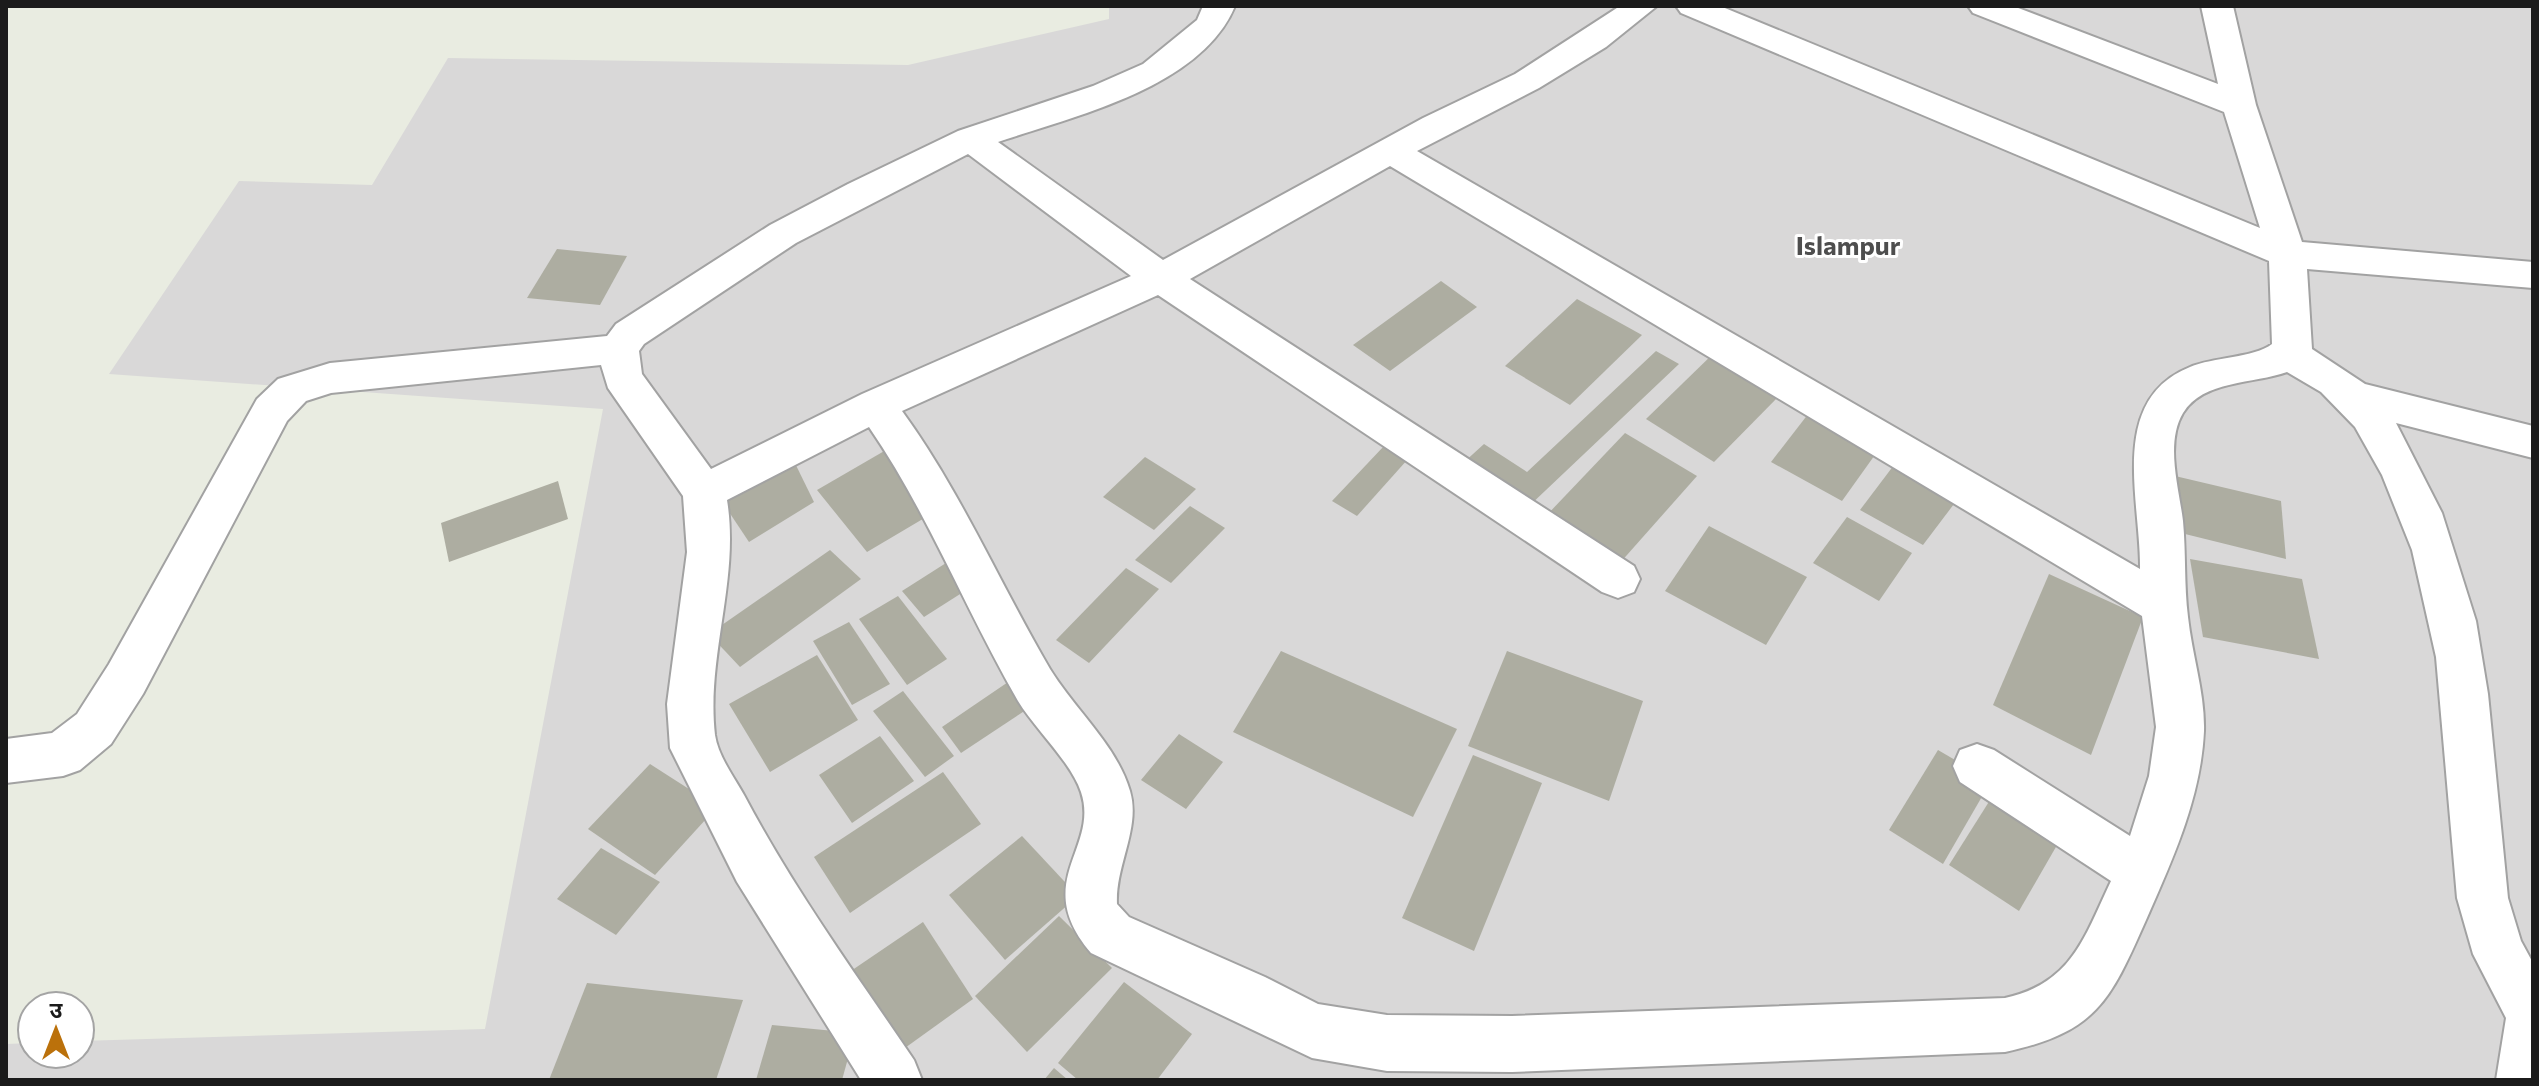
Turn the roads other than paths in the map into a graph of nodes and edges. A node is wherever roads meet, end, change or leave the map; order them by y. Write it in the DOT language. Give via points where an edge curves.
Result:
graph roads {
  1 [pos="1219,6"];
  2 [pos="1641,6"];
  3 [pos="1692,6"];
  4 [pos="1984,6"];
  5 [pos="2217,6"];
  6 [pos="2239,105"];
  7 [pos="970,139"];
  8 [pos="1390,151"];
  9 [pos="2287,254"];
  10 [pos="2533,275"];
  11 [pos="1161,278"];
  12 [pos="619,349"];
  13 [pos="2289,355"];
  14 [pos="2352,396"];
  15 [pos="876,405"];
  16 [pos="2533,442"];
  17 [pos="704,492"];
  18 [pos="1618,579"];
  19 [pos="2164,606"];
  20 [pos="6,761"];
  21 [pos="1977,766"];
  22 [pos="2142,872"];
  23 [pos="2530,1005"];
  24 [pos="894,1080"];
  25 [pos="2524,1080"];
  1 -- 7 [label="street" via="1211,25 1155,71 1105,94"];
  2 -- 8 [label="street" via="1527,81"];
  3 -- 9 [label="street"];
  4 -- 6 [label="street"];
  5 -- 6 [label="street"];
  6 -- 9 [label="street"];
  7 -- 11 [label="street"];
  7 -- 12 [label="street" via="783,234 630,334"];
  8 -- 11 [label="street"];
  8 -- 19 [label="street"];
  9 -- 10 [label="street"];
  9 -- 13 [label="street" via="2293,339"];
  11 -- 15 [label="street"];
  11 -- 18 [label="street"];
  12 -- 17 [label="street" via="622,377"];
  12 -- 20 [label="street" via="330,378 287,393 272,410 94,729 63,754"];
  13 -- 14 [label="street"];
  13 -- 19 [label="street" via="2185,385 2159,418 2154,446"];
  14 -- 16 [label="street"];
  14 -- 23 [label="street" via="2400,468 2433,539 2452,602 2466,695 2484,914 2501,959"];
  15 -- 17 [label="street"];
  15 -- 22 [label="street" via="914,457 1036,689 1106,789 1106,831 1089,905 1096,923 1110,935 1312,1031 1387,1043 1512,1044 2038,1020 2071,1002 2099,964"];
  17 -- 24 [label="street" via="711,527 691,690 695,750 744,844"];
  19 -- 22 [label="street" via="2180,725 2178,763"];
  21 -- 22 [label="street"];
  23 -- 25 [label="street"];
}
